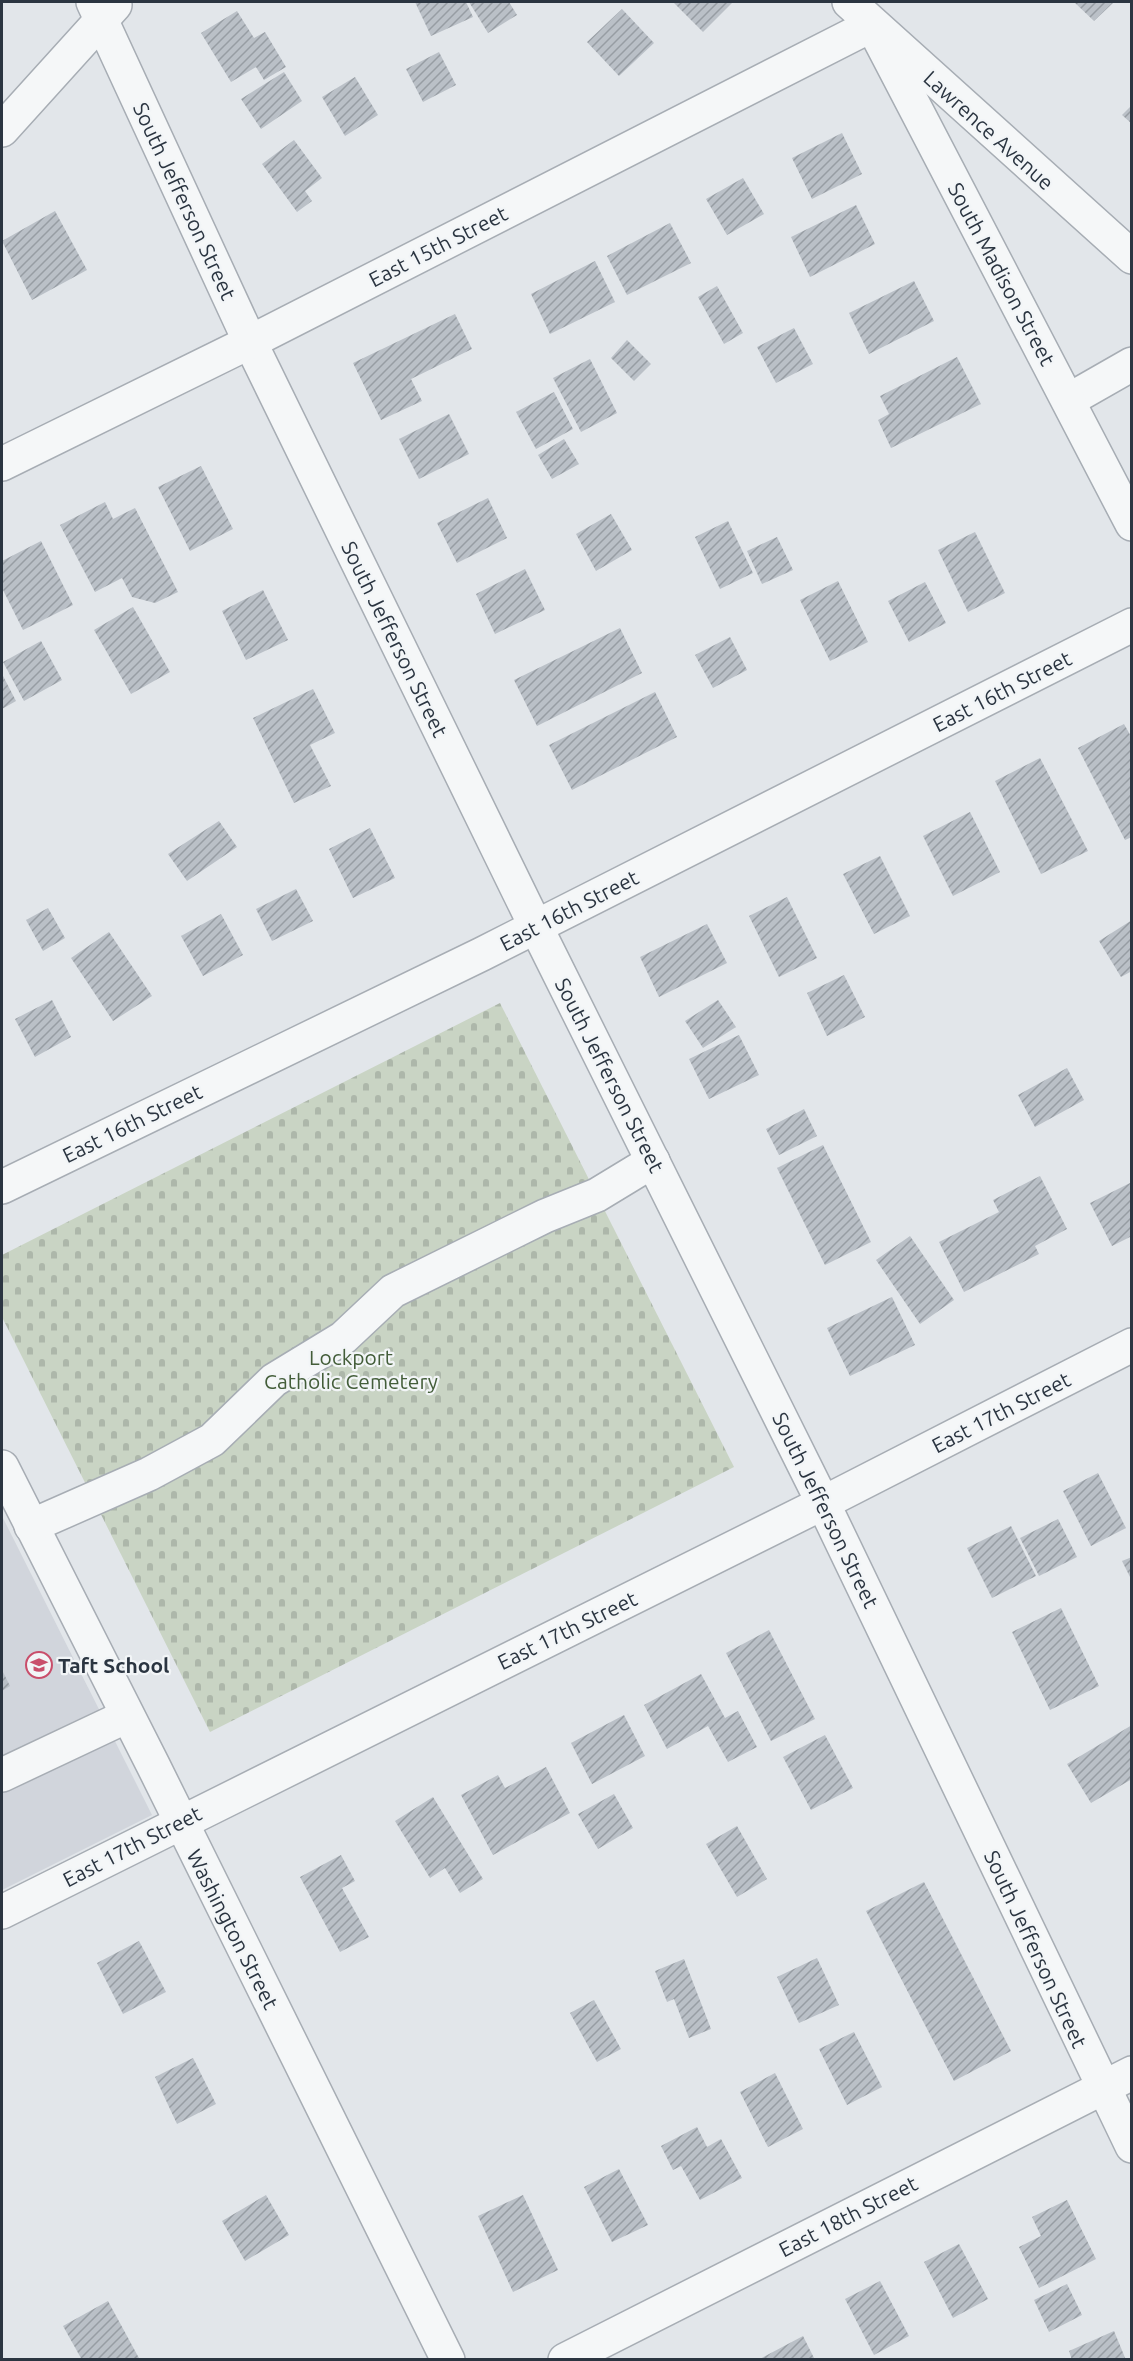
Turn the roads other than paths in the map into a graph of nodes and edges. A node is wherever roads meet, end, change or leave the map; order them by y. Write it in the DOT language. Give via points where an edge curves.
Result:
graph roads {
  1 [pos="849,2"];
  2 [pos="104,7"];
  3 [pos="872,25"];
  4 [pos="2,130"];
  5 [pos="1131,257"];
  6 [pos="250,342"];
  7 [pos="1131,364"];
  8 [pos="1069,400"];
  9 [pos="2,464"];
  10 [pos="1131,524"];
  11 [pos="1131,625"];
  12 [pos="536,927"];
  13 [pos="653,1161"];
  14 [pos="2,1186"];
  15 [pos="1131,1345"];
  16 [pos="2,1467"];
  17 [pos="823,1503"];
  18 [pos="31,1526"];
  19 [pos="128,1716"];
  20 [pos="2,1775"];
  21 [pos="180,1822"];
  22 [pos="2,1912"];
  23 [pos="1131,2073"];
  24 [pos="1102,2088"];
  25 [pos="1131,2146"];
  26 [pos="448,2360"];
  27 [pos="565,2360"];
  1 -- 3 [label="street, Lawrence Avenue"];
  2 -- 4 [label="street"];
  2 -- 6 [label="street, South Jefferson Street"];
  3 -- 5 [label="street, Lawrence Avenue"];
  3 -- 6 [label="street, East 15th Street"];
  3 -- 8 [label="street, South Madison Street"];
  6 -- 9 [label="street, East 15th Street"];
  6 -- 12 [label="street, South Jefferson Street"];
  7 -- 8 [label="street"];
  8 -- 10 [label="street, South Madison Street"];
  11 -- 12 [label="street, East 16th Street"];
  12 -- 13 [label="street, South Jefferson Street"];
  12 -- 14 [label="street, East 16th Street"];
  13 -- 17 [label="street, South Jefferson Street"];
  13 -- 18 [label="street" via="597,1195 545,1216 393,1291 343,1338 274,1380 212,1440 149,1474"];
  15 -- 17 [label="street, East 17th Street"];
  16 -- 18 [label="street, Washington Street"];
  17 -- 21 [label="street, East 17th Street"];
  17 -- 24 [label="street, South Jefferson Street"];
  18 -- 19 [label="street, Washington Street"];
  19 -- 20 [label="street"];
  19 -- 21 [label="street, Washington Street"];
  21 -- 22 [label="street, East 17th Street"];
  21 -- 26 [label="street, Washington Street"];
  23 -- 24 [label="street, East 18th Street"];
  24 -- 25 [label="street, South Jefferson Street"];
  24 -- 27 [label="street, East 18th Street"];
}
